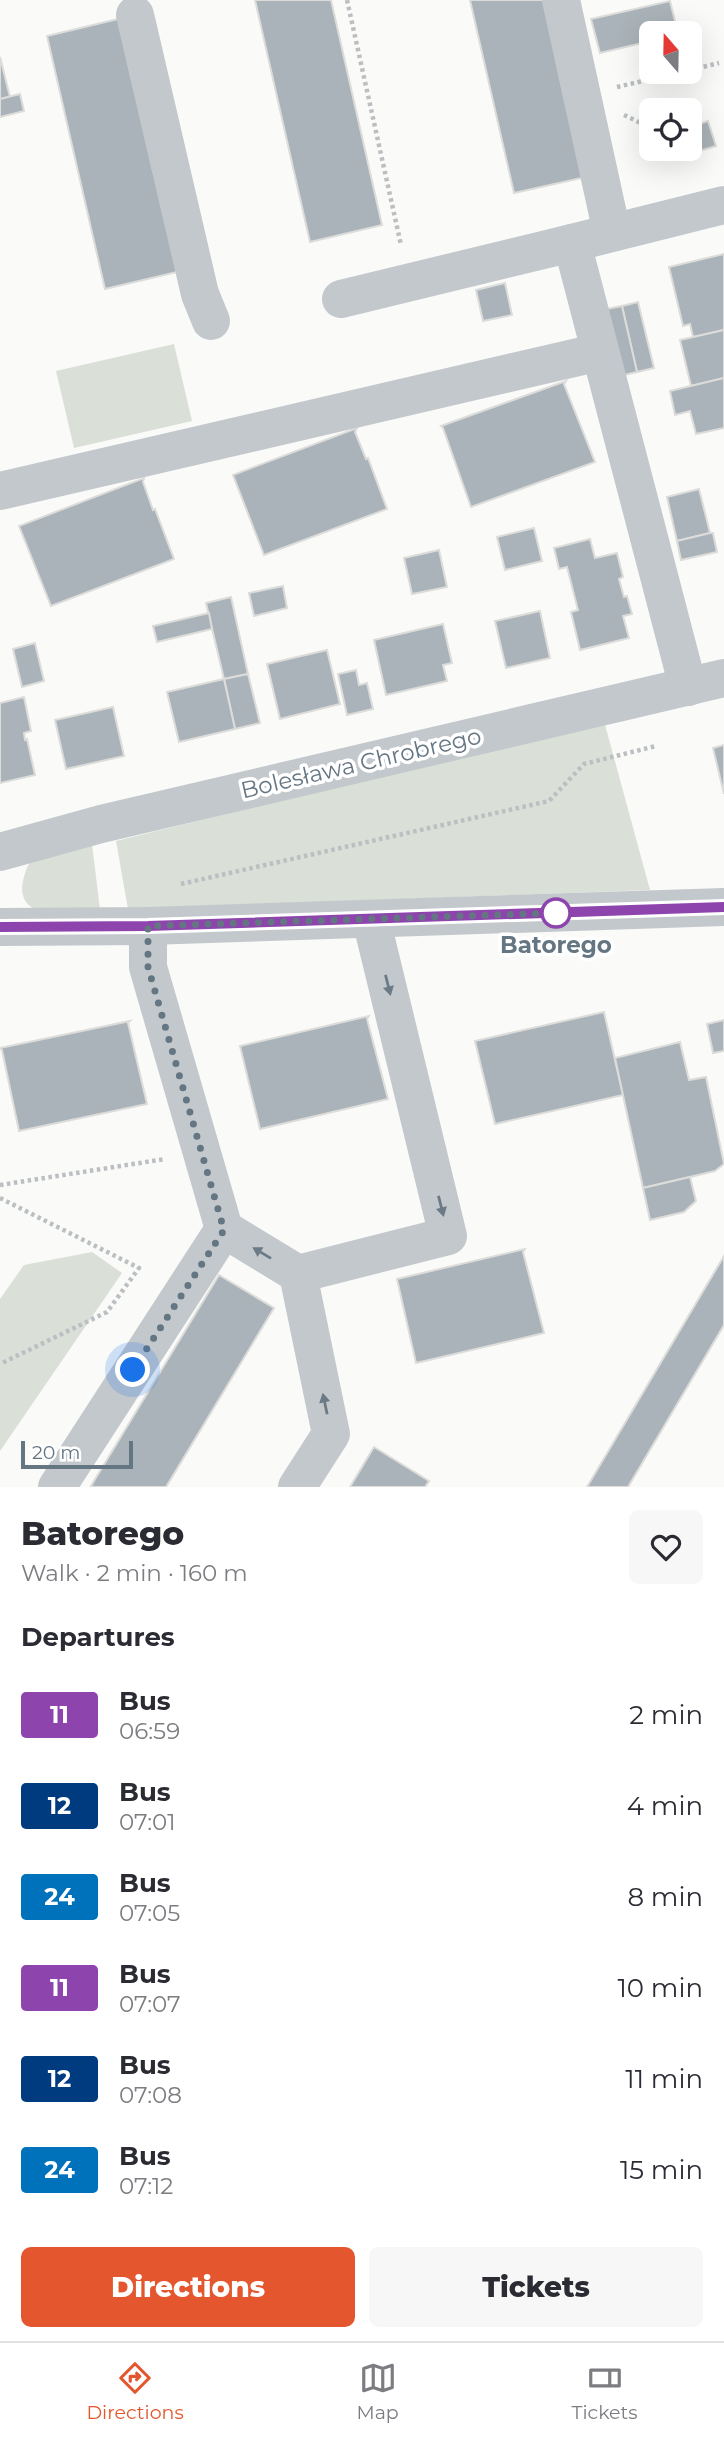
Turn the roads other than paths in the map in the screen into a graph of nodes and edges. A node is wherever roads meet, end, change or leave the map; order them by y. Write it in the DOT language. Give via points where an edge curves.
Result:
graph roads {
  1 [pos="561,0"];
  2 [pos="135,15"];
  3 [pos="724,205"];
  4 [pos="609,219"];
  5 [pos="572,243"];
  6 [pos="341,299"];
  7 [pos="211,321"];
  8 [pos="600,352"];
  9 [pos="0,491"];
  10 [pos="706,683"];
  11 [pos="0,852"];
  12 [pos="724,907"];
  13 [pos="371,919"];
  14 [pos="148,926"];
  15 [pos="0,927"];
  16 [pos="224,1230"];
  17 [pos="298,1274"];
  18 [pos="57,1487"];
  19 [pos="297,1487"];
  1 -- 4 [label="street"];
  2 -- 7 [label="street" via="200,294"];
  3 -- 5 [label="street"];
  5 -- 6 [label="street"];
  5 -- 8 [label="street"];
  8 -- 9 [label="street"];
  8 -- 10 [label="street"];
  10 -- 11 [label="street, Bolesława Chrobrego" via="93,826"];
  12 -- 13 [label="street"];
  13 -- 14 [label="street"];
  13 -- 17 [label="street, one-way" via="448,1236"];
  14 -- 15 [label="street"];
  14 -- 16 [label="street" via="148,967"];
  17 -- 16 [label="street, one-way"];
  16 -- 18 [label="street"];
  19 -- 17 [label="street, one-way" via="331,1434"];
}
